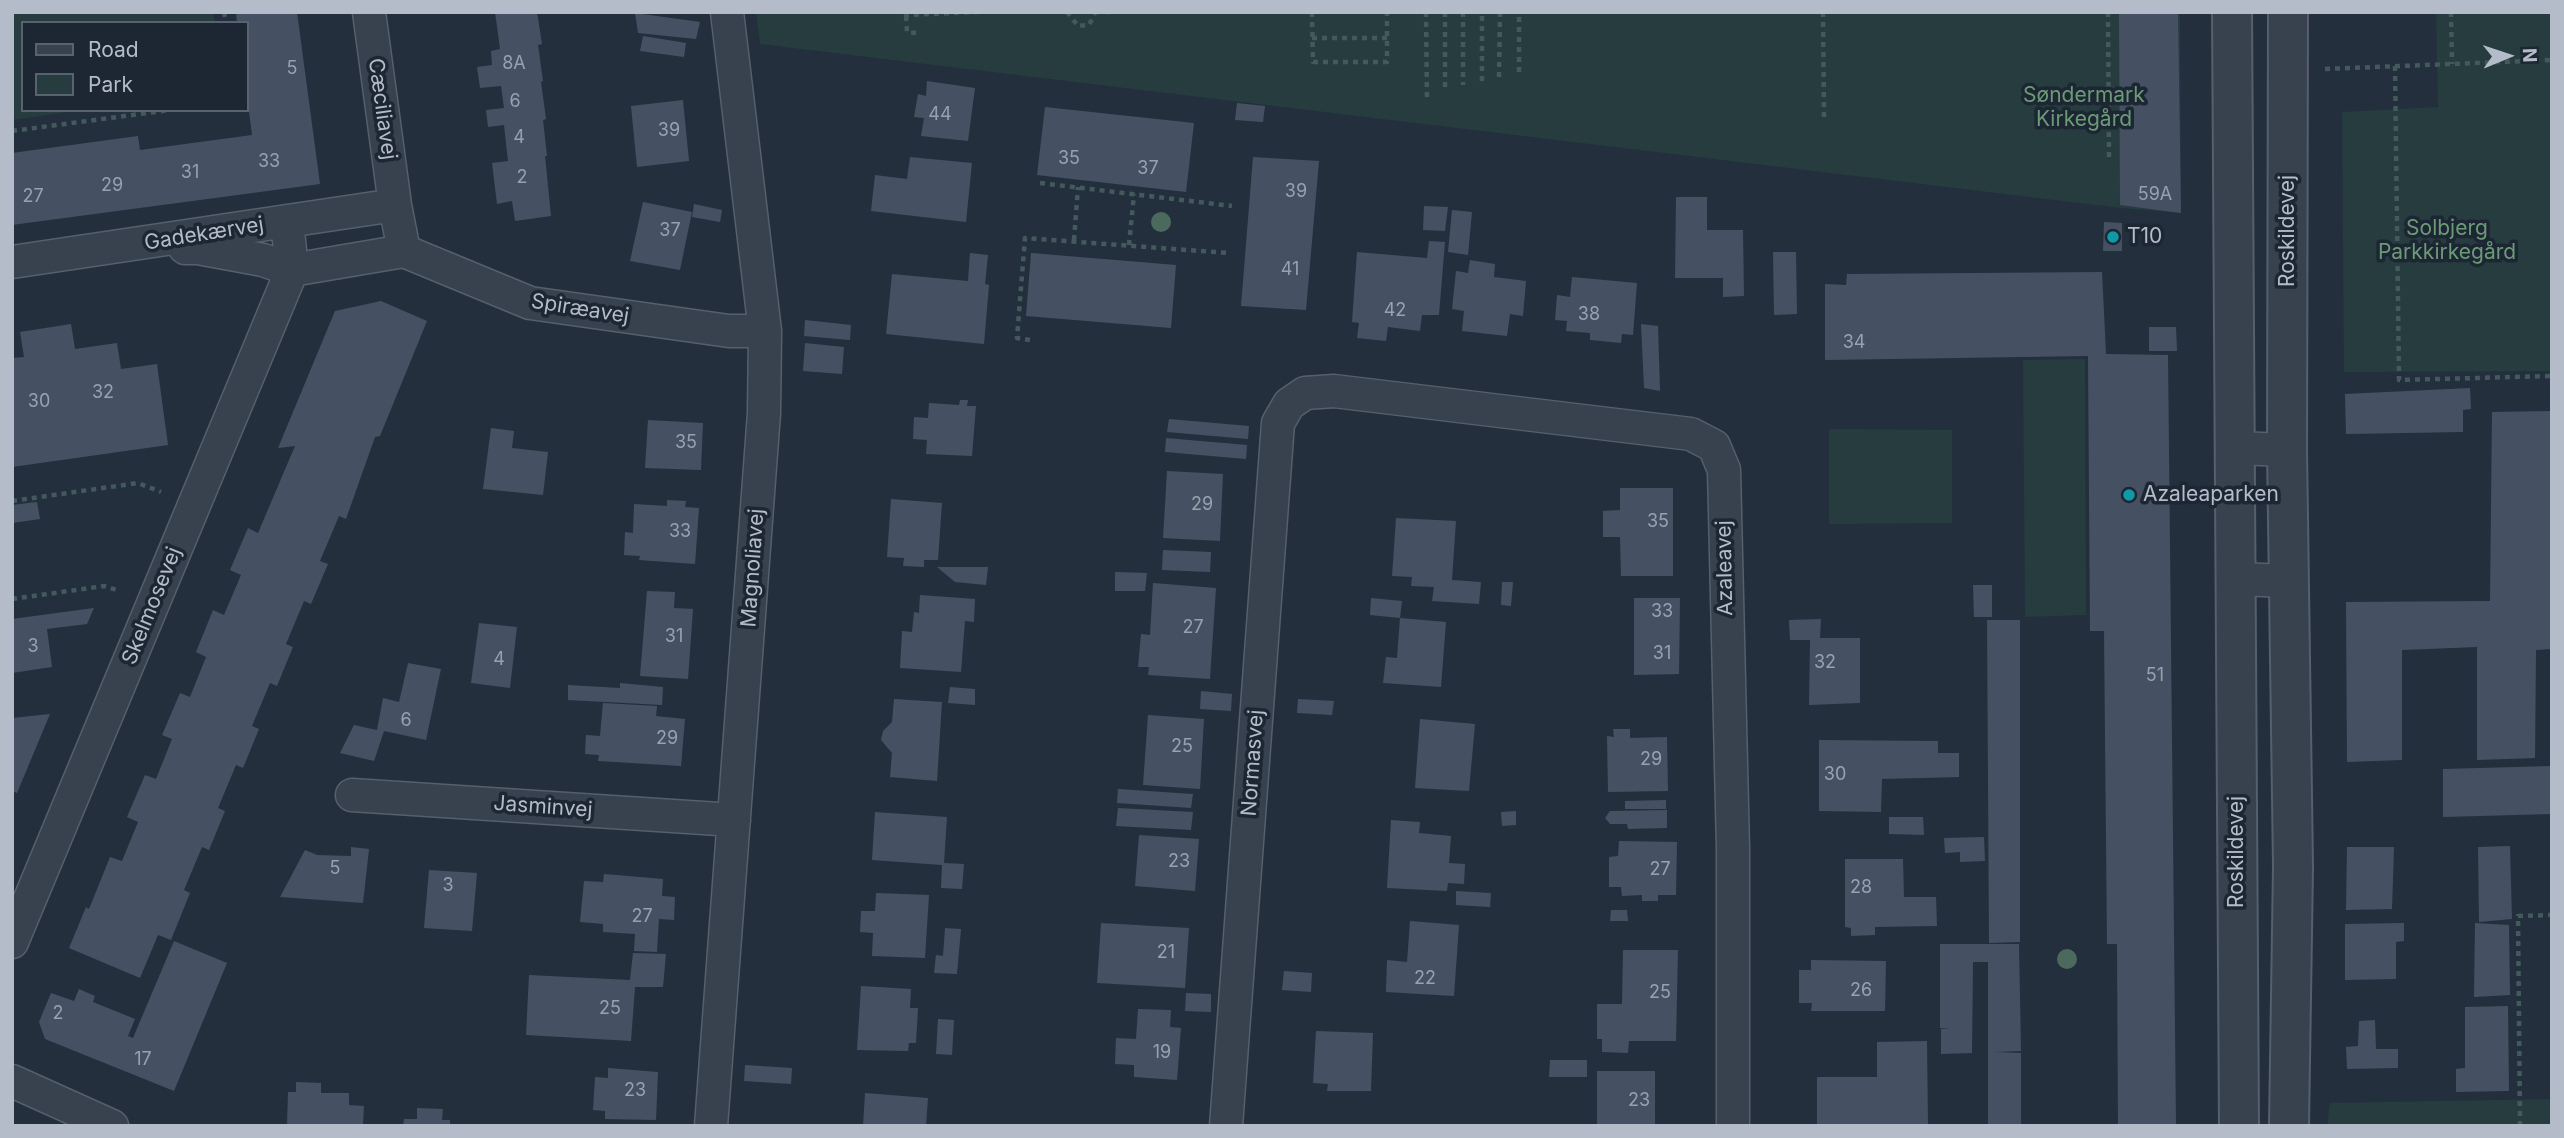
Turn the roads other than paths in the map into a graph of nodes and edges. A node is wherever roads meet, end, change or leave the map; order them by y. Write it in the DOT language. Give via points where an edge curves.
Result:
graph roads {
  1 [pos="369,12"];
  2 [pos="727,12"];
  3 [pos="2232,12"];
  4 [pos="2288,12"];
  5 [pos="395,205"];
  6 [pos="287,221"];
  7 [pos="121,247"];
  8 [pos="404,251"];
  9 [pos="12,262"];
  10 [pos="292,270"];
  11 [pos="765,331"];
  12 [pos="1289,404"];
  13 [pos="2236,449"];
  14 [pos="2287,450"];
  15 [pos="2237,579"];
  16 [pos="2289,581"];
  17 [pos="352,795"];
  18 [pos="734,820"];
  19 [pos="12,942"];
  20 [pos="12,1081"];
  21 [pos="112,1126"];
  22 [pos="711,1126"];
  23 [pos="1226,1126"];
  24 [pos="1733,1126"];
  25 [pos="2239,1126"];
  26 [pos="2289,1126"];
  1 -- 5 [label="street, Cæciliavej"];
  2 -- 11 [label="street, Magnoliavej"];
  3 -- 13 [label="street, Roskildevej"];
  4 -- 14 [label="street, Roskildevej"];
  5 -- 6 [label="street, Gadekærvej"];
  5 -- 8 [label="street"];
  6 -- 7 [label="street, Gadekærvej"];
  6 -- 10 [label="street, Gadekærvej"];
  7 -- 9 [label="street, Gadekærvej"];
  7 -- 10 [label="street, Gadekærvej" via="198,248"];
  8 -- 10 [label="street, Gadekærvej"];
  8 -- 11 [label="street, Spiræavej" via="530,303 729,331"];
  10 -- 19 [label="street, Skelmosevej"];
  11 -- 18 [label="street, Magnoliavej" via="764,413"];
  12 -- 23 [label="street, Normasvej" via="1278,423"];
  12 -- 24 [label="street, Azaleavej" via="1305,393 1334,391 1691,434 1714,446 1724,470 1733,849"];
  13 -- 14 [label="street"];
  13 -- 15 [label="street, Roskildevej"];
  14 -- 16 [label="street, Roskildevej"];
  15 -- 16 [label="street"];
  15 -- 25 [label="street, Roskildevej"];
  16 -- 26 [label="street, Roskildevej" via="2293,866"];
  17 -- 18 [label="street, Jasminvej"];
  18 -- 22 [label="street, Magnoliavej"];
  20 -- 21 [label="street"];
}
